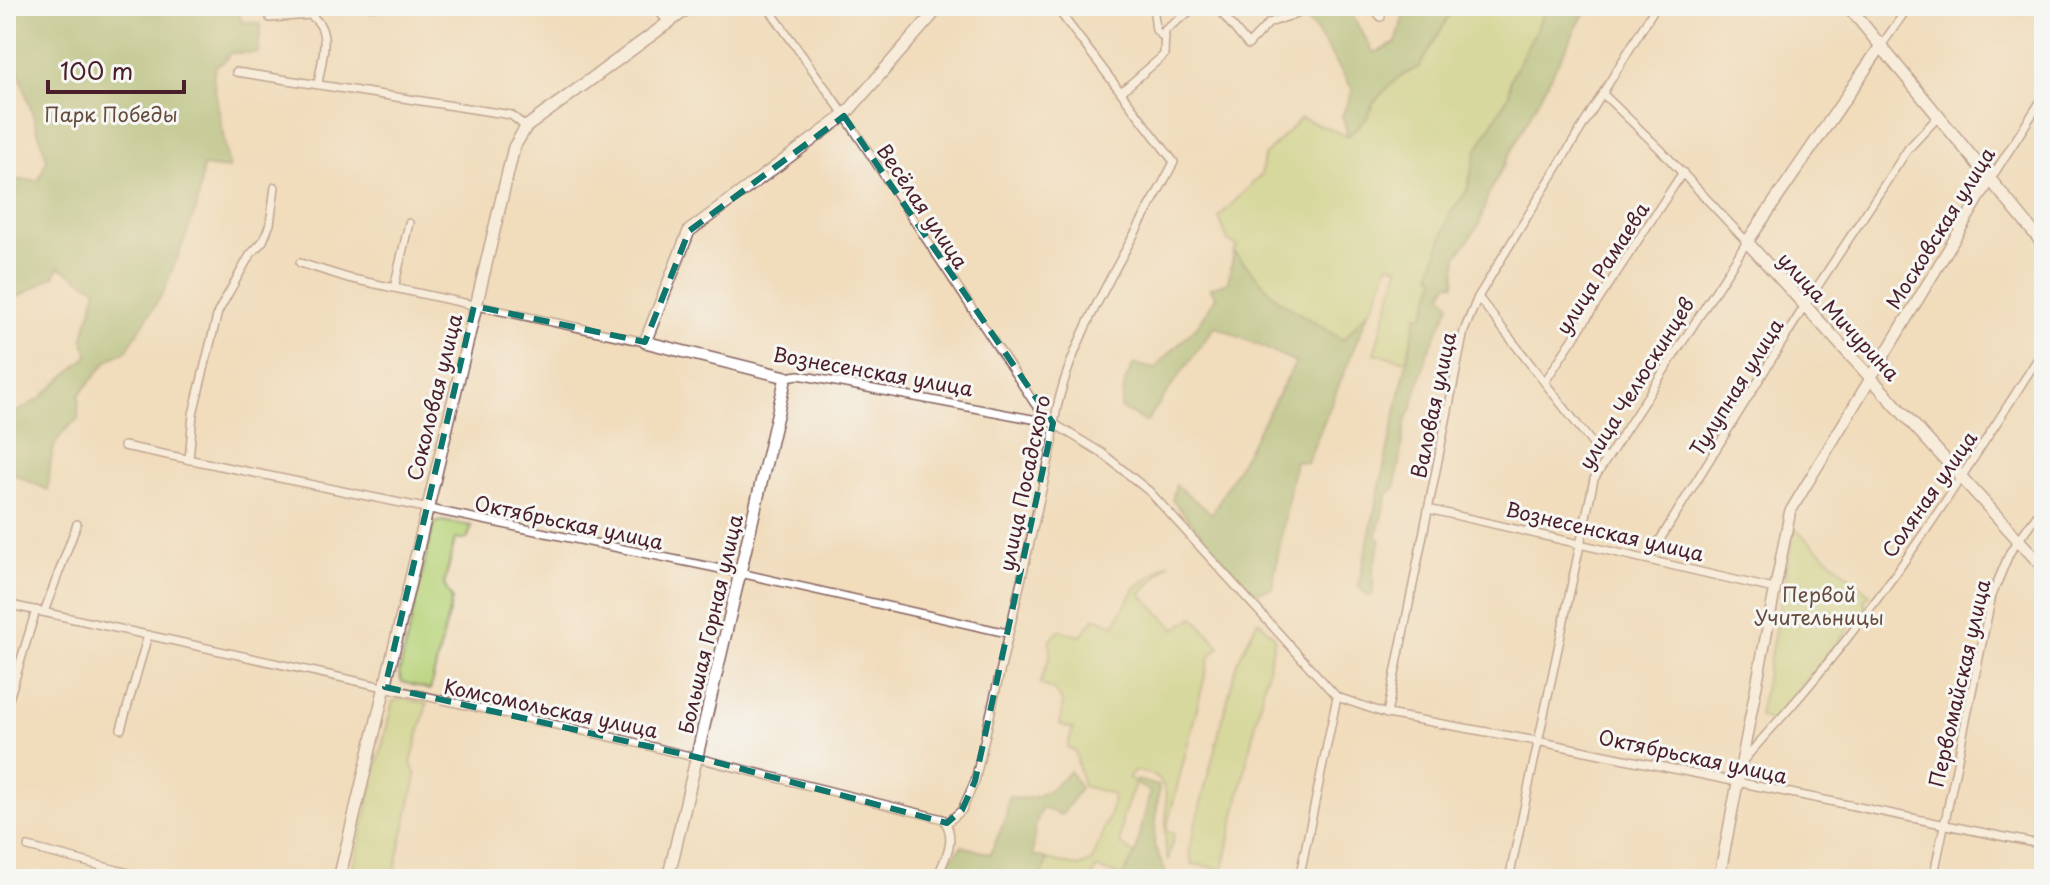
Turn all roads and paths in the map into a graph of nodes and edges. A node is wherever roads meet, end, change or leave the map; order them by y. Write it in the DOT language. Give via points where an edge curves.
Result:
graph roads {
  1 [pos="371,6"];
  2 [pos="407,6"];
  3 [pos="654,6"];
  4 [pos="691,6"];
  5 [pos="767,6"];
  6 [pos="940,6"];
  7 [pos="1055,6"];
  8 [pos="1153,6"];
  9 [pos="1197,6"];
  10 [pos="1216,6"];
  11 [pos="1318,6"];
  12 [pos="1372,6"];
  13 [pos="1656,6"];
  14 [pos="1848,6"];
  15 [pos="1909,6"];
  16 [pos="1381,17"];
  17 [pos="270,18"];
  18 [pos="668,22"];
  19 [pos="1165,39"];
  20 [pos="1881,46"];
  21 [pos="236,72"];
  22 [pos="318,84"];
  23 [pos="1121,92"];
  24 [pos="1603,94"];
  25 [pos="2044,96"];
  26 [pos="844,116"];
  27 [pos="1938,117"];
  28 [pos="526,127"];
  29 [pos="1683,172"];
  30 [pos="1990,180"];
  31 [pos="275,187"];
  32 [pos="409,223"];
  33 [pos="1747,242"];
  34 [pos="2044,245"];
  35 [pos="300,263"];
  36 [pos="394,288"];
  37 [pos="1478,297"];
  38 [pos="474,306"];
  39 [pos="1804,307"];
  40 [pos="645,342"];
  41 [pos="2044,349"];
  42 [pos="1870,376"];
  43 [pos="786,377"];
  44 [pos="1546,380"];
  45 [pos="1053,423"];
  46 [pos="124,446"];
  47 [pos="189,460"];
  48 [pos="1605,460"];
  49 [pos="1962,476"];
  50 [pos="2044,505"];
  51 [pos="426,508"];
  52 [pos="1428,509"];
  53 [pos="77,524"];
  54 [pos="2019,540"];
  55 [pos="1578,544"];
  56 [pos="1648,559"];
  57 [pos="2044,568"];
  58 [pos="740,573"];
  59 [pos="1774,589"];
  60 [pos="6,604"];
  61 [pos="40,611"];
  62 [pos="1007,633"];
  63 [pos="148,635"];
  64 [pos="385,687"];
  65 [pos="1337,697"];
  66 [pos="6,709"];
  67 [pos="1387,714"];
  68 [pos="121,729"];
  69 [pos="1537,741"];
  70 [pos="696,757"];
  71 [pos="1742,763"];
  72 [pos="1738,782"];
  73 [pos="945,821"];
  74 [pos="1944,825"];
  75 [pos="2044,845"];
  76 [pos="28,847"];
  77 [pos="142,878"];
  78 [pos="152,879"];
  79 [pos="339,879"];
  80 [pos="668,879"];
  81 [pos="936,879"];
  82 [pos="1299,879"];
  83 [pos="1509,879"];
  84 [pos="1719,879"];
  85 [pos="1933,879"];
  1 -- 2 [label="street"];
  3 -- 18 [label="street"];
  4 -- 18 [label="main road, Соколовая улица"];
  5 -- 26 [label="street, Весёлая улица"];
  6 -- 26 [label="main road"];
  7 -- 23 [label="street"];
  8 -- 19 [label="street" via="1156,30"];
  9 -- 19 [label="street" via="1165,30"];
  10 -- 11 [label="street" via="1248,45 1269,23"];
  12 -- 16 [label="street"];
  13 -- 24 [label="street, Валовая улица"];
  14 -- 20 [label="main road"];
  15 -- 20 [label="street, улица Челюскинцев"];
  17 -- 22 [label="street" via="310,15 323,27"];
  18 -- 28 [label="main road, Соколовая улица"];
  19 -- 23 [label="street" via="1164,55"];
  20 -- 27 [label="main road"];
  20 -- 33 [label="main road, улица Челюскинцев"];
  21 -- 22 [label="street"];
  22 -- 28 [label="street" via="511,115"];
  23 -- 45 [label="street, улица Посадского" via="1174,162 1065,376"];
  24 -- 29 [label="street, улица Мичурина"];
  24 -- 37 [label="street, Валовая улица"];
  25 -- 30 [label="street, Московская улица"];
  26 -- 40 [label="main road" via="689,231"];
  26 -- 45 [label="street, Весёлая улица" via="1035,404"];
  27 -- 30 [label="main road"];
  27 -- 39 [label="street, Тулупная улица" via="1908,149"];
  28 -- 38 [label="main road, Соколовая улица" via="508,164"];
  29 -- 33 [label="street, улица Мичурина"];
  29 -- 44 [label="street, улица Рамаева"];
  30 -- 34 [label="main road"];
  30 -- 42 [label="main road, Московская улица"];
  31 -- 47 [label="street" via="266,233 218,312 193,414"];
  32 -- 36 [label="street"];
  33 -- 39 [label="main road, улица Мичурина"];
  33 -- 48 [label="street, улица Челюскинцев"];
  35 -- 36 [label="street, Вознесенская улица"];
  36 -- 38 [label="street, Вознесенская улица"];
  37 -- 44 [label="street"];
  37 -- 52 [label="street, Валовая улица" via="1464,331"];
  38 -- 40 [label="street, Вознесенская улица"];
  38 -- 51 [label="main road, Соколовая улица"];
  39 -- 42 [label="main road, улица Мичурина"];
  39 -- 56 [label="street, Тулупная улица"];
  40 -- 43 [label="main road, Вознесенская улица"];
  41 -- 49 [label="street, Соляная улица"];
  42 -- 49 [label="main road, улица Мичурина"];
  42 -- 59 [label="main road, Московская улица" via="1790,512"];
  43 -- 45 [label="street, Вознесенская улица" via="799,375"];
  43 -- 58 [label="main road, Большая Горная улица"];
  44 -- 48 [label="street"];
  45 -- 62 [label="street, улица Посадского" via="1053,442"];
  45 -- 65 [label="street, Вознесенская улица" via="1150,492"];
  46 -- 47 [label="street, Октябрьская улица"];
  47 -- 51 [label="street, Октябрьская улица"];
  48 -- 55 [label="street, улица Челюскинцев" via="1594,479"];
  49 -- 54 [label="main road, улица Мичурина"];
  49 -- 71 [label="street, Соляная улица" via="1811,684"];
  50 -- 54 [label="street, Первомайская улица"];
  51 -- 58 [label="street, Октябрьская улица"];
  51 -- 64 [label="main road, Соколовая улица"];
  52 -- 55 [label="street, Вознесенская улица"];
  52 -- 67 [label="street, Валовая улица"];
  53 -- 61 [label="street"];
  54 -- 57 [label="main road, улица Мичурина"];
  54 -- 74 [label="street, Первомайская улица" via="1992,595"];
  55 -- 56 [label="street, Вознесенская улица"];
  55 -- 69 [label="street, улица Челюскинцев"];
  56 -- 59 [label="street, Вознесенская улица"];
  58 -- 62 [label="street, Октябрьская улица"];
  58 -- 70 [label="main road, Большая Горная улица"];
  59 -- 71 [label="main road, Московская улица"];
  60 -- 61 [label="street, Комсомольская улица"];
  61 -- 63 [label="street, Комсомольская улица"];
  61 -- 66 [label="street"];
  62 -- 73 [label="street, улица Посадского" via="975,781 962,810"];
  63 -- 64 [label="street, Комсомольская улица"];
  63 -- 68 [label="street"];
  64 -- 70 [label="street, Комсомольская улица"];
  64 -- 79 [label="main road, Соколовая улица"];
  65 -- 67 [label="street, Октябрьская улица"];
  65 -- 82 [label="street"];
  67 -- 69 [label="street, Октябрьская улица"];
  69 -- 72 [label="street, Октябрьская улица"];
  69 -- 83 [label="street, улица Челюскинцев"];
  70 -- 73 [label="street, Комсомольская улица"];
  70 -- 80 [label="main road, Большая Горная улица"];
  71 -- 72 [label="main road, Московская улица"];
  72 -- 74 [label="street, Октябрьская улица"];
  72 -- 84 [label="main road, Московская улица"];
  73 -- 81 [label="street" via="951,842"];
  74 -- 75 [label="street, Октябрьская улица"];
  74 -- 85 [label="street, Первомайская улица"];
  76 -- 77 [label="street"];
  77 -- 78 [label="street"];
}
